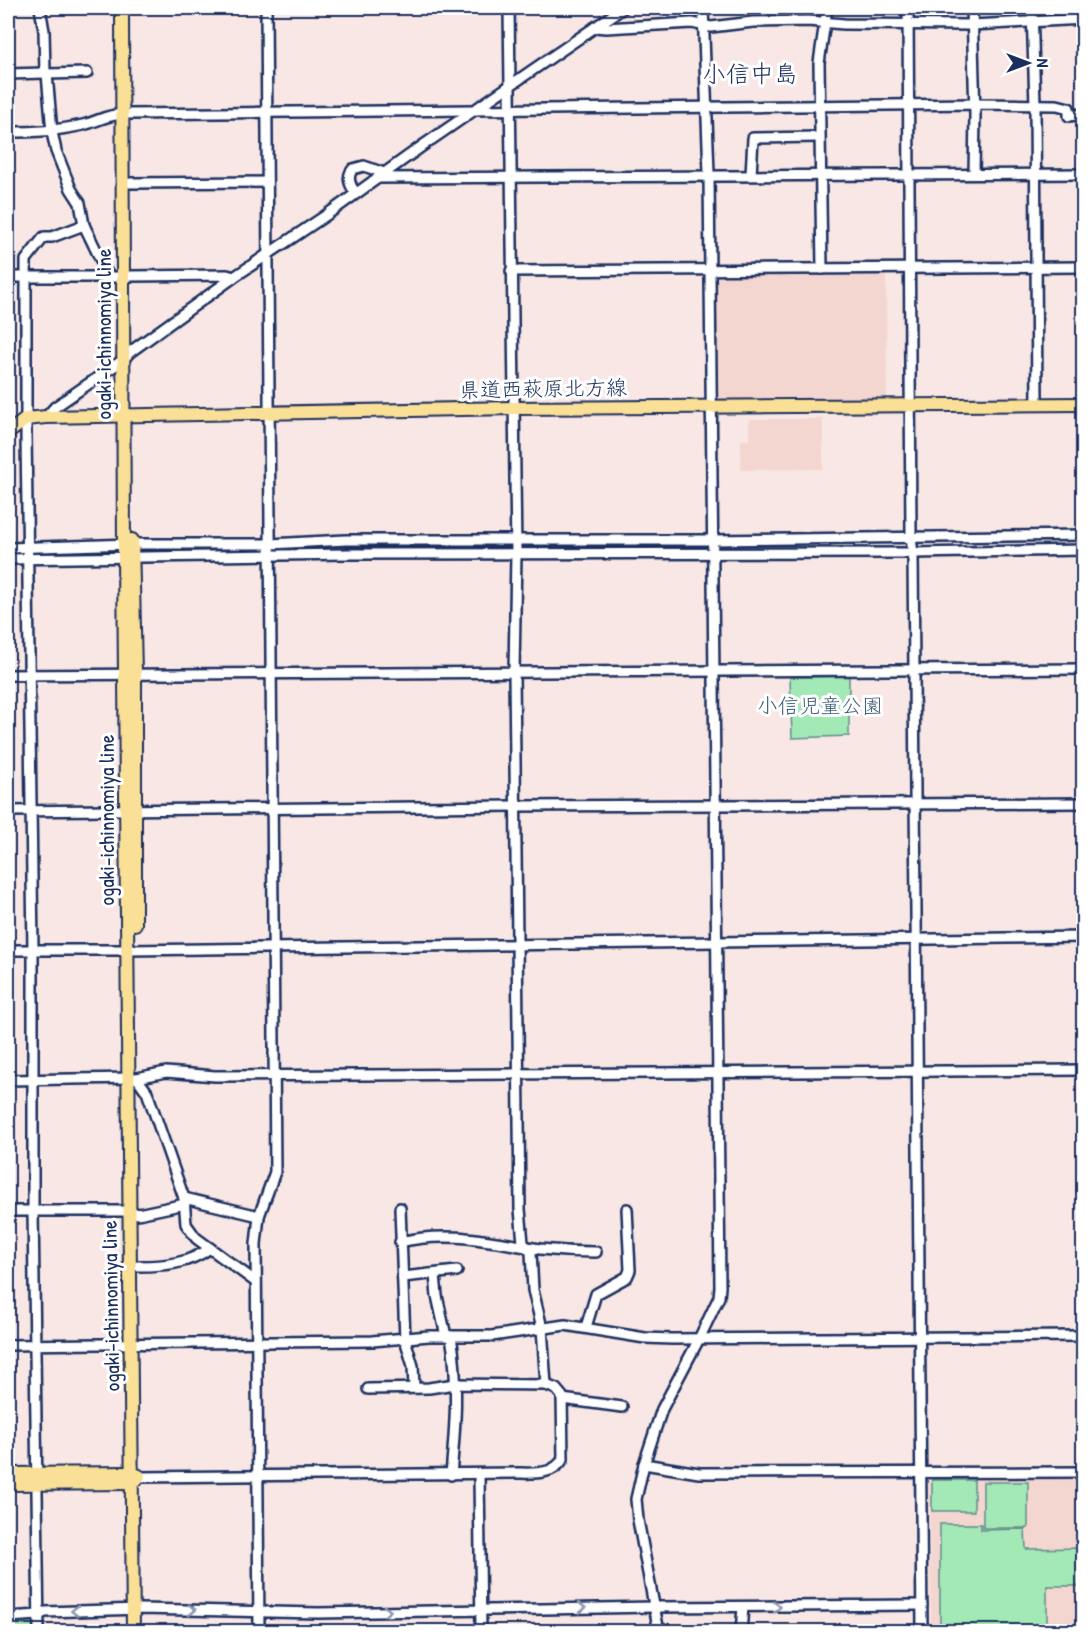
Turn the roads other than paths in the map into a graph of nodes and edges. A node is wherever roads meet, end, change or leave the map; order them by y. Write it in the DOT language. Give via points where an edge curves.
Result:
graph roads {
  1 [pos="40,8"];
  2 [pos="122,8"];
  3 [pos="130,8"];
  4 [pos="266,8"];
  5 [pos="509,8"];
  6 [pos="623,8"];
  7 [pos="703,8"];
  8 [pos="827,8"];
  9 [pos="908,8"];
  10 [pos="972,8"];
  11 [pos="1032,8"];
  12 [pos="1083,20"];
  13 [pos="826,22"];
  14 [pos="1033,23"];
  15 [pos="908,24"];
  16 [pos="972,25"];
  17 [pos="703,26"];
  18 [pos="595,27"];
  19 [pos="87,73"];
  20 [pos="8,74"];
  21 [pos="46,74"];
  22 [pos="509,86"];
  23 [pos="907,104"];
  24 [pos="975,104"];
  25 [pos="1035,105"];
  26 [pos="706,107"];
  27 [pos="820,107"];
  28 [pos="476,109"];
  29 [pos="509,109"];
  30 [pos="267,113"];
  31 [pos="127,114"];
  32 [pos="1083,114"];
  33 [pos="8,132"];
  34 [pos="52,132"];
  35 [pos="819,137"];
  36 [pos="709,174"];
  37 [pos="820,174"];
  38 [pos="908,174"];
  39 [pos="974,174"];
  40 [pos="1035,174"];
  41 [pos="1083,174"];
  42 [pos="752,175"];
  43 [pos="381,176"];
  44 [pos="510,177"];
  45 [pos="267,182"];
  46 [pos="130,183"];
  47 [pos="356,193"];
  48 [pos="84,225"];
  49 [pos="267,256"];
  50 [pos="1036,266"];
  51 [pos="1083,267"];
  52 [pos="822,268"];
  53 [pos="908,268"];
  54 [pos="709,270"];
  55 [pos="511,271"];
  56 [pos="127,276"];
  57 [pos="8,277"];
  58 [pos="109,277"];
  59 [pos="234,277"];
  60 [pos="26,278"];
  61 [pos="127,356"];
  62 [pos="1037,404"];
  63 [pos="1083,404"];
  64 [pos="910,405"];
  65 [pos="711,406"];
  66 [pos="513,408"];
  67 [pos="269,412"];
  68 [pos="127,416"];
  69 [pos="46,417"];
  70 [pos="26,419"];
  71 [pos="8,433"];
  72 [pos="1083,535"];
  73 [pos="911,538"];
  74 [pos="515,539"];
  75 [pos="712,540"];
  76 [pos="270,544"];
  77 [pos="27,547"];
  78 [pos="8,548"];
  79 [pos="1083,550"];
  80 [pos="128,551"];
  81 [pos="516,553"];
  82 [pos="712,553"];
  83 [pos="913,553"];
  84 [pos="270,555"];
  85 [pos="28,558"];
  86 [pos="8,559"];
  87 [pos="1083,669"];
  88 [pos="914,670"];
  89 [pos="514,672"];
  90 [pos="130,673"];
  91 [pos="714,673"];
  92 [pos="30,674"];
  93 [pos="270,674"];
  94 [pos="9,675"];
  95 [pos="1083,803"];
  96 [pos="915,805"];
  97 [pos="516,806"];
  98 [pos="715,806"];
  99 [pos="131,809"];
  100 [pos="272,809"];
  101 [pos="8,811"];
  102 [pos="31,811"];
  103 [pos="1083,937"];
  104 [pos="916,940"];
  105 [pos="717,942"];
  106 [pos="518,944"];
  107 [pos="273,948"];
  108 [pos="8,950"];
  109 [pos="131,950"];
  110 [pos="33,951"];
  111 [pos="1083,1070"];
  112 [pos="917,1071"];
  113 [pos="718,1072"];
  114 [pos="276,1075"];
  115 [pos="519,1075"];
  116 [pos="133,1078"];
  117 [pos="8,1080"];
  118 [pos="33,1080"];
  119 [pos="185,1201"];
  120 [pos="400,1208"];
  121 [pos="627,1209"];
  122 [pos="8,1211"];
  123 [pos="33,1211"];
  124 [pos="134,1212"];
  125 [pos="259,1215"];
  126 [pos="400,1242"];
  127 [pos="526,1247"];
  128 [pos="210,1248"];
  129 [pos="596,1252"];
  130 [pos="138,1266"];
  131 [pos="457,1271"];
  132 [pos="435,1275"];
  133 [pos="403,1277"];
  134 [pos="256,1282"];
  135 [pos="586,1327"];
  136 [pos="542,1328"];
  137 [pos="449,1336"];
  138 [pos="1083,1336"];
  139 [pos="919,1338"];
  140 [pos="405,1339"];
  141 [pos="699,1339"];
  142 [pos="256,1342"];
  143 [pos="136,1344"];
  144 [pos="8,1345"];
  145 [pos="35,1345"];
  146 [pos="455,1384"];
  147 [pos="546,1385"];
  148 [pos="414,1387"];
  149 [pos="368,1389"];
  150 [pos="562,1399"];
  151 [pos="622,1407"];
  152 [pos="644,1464"];
  153 [pos="1083,1472"];
  154 [pos="921,1473"];
  155 [pos="8,1474"];
  156 [pos="479,1474"];
  157 [pos="258,1475"];
  158 [pos="451,1475"];
  159 [pos="135,1478"];
  160 [pos="38,1479"];
  161 [pos="8,1484"];
  162 [pos="922,1605"];
  163 [pos="655,1607"];
  164 [pos="743,1607"];
  165 [pos="137,1610"];
  166 [pos="480,1610"];
  167 [pos="259,1611"];
  168 [pos="39,1615"];
  169 [pos="8,1617"];
  170 [pos="39,1632"];
  171 [pos="134,1632"];
  172 [pos="141,1632"];
  173 [pos="259,1632"];
  174 [pos="481,1632"];
  175 [pos="659,1632"];
  176 [pos="741,1632"];
  177 [pos="922,1632"];
  1 -- 21 [label="street"];
  2 -- 31 [label="main road, ogaki-ichinnomiya line"];
  3 -- 31 [label="main road, ogaki-ichinnomiya line"];
  4 -- 30 [label="street"];
  5 -- 22 [label="street"];
  6 -- 18 [label="street"];
  7 -- 17 [label="street"];
  8 -- 13 [label="street"];
  9 -- 15 [label="street"];
  10 -- 16 [label="street"];
  11 -- 14 [label="street"];
  12 -- 14 [label="street"];
  13 -- 15 [label="street"];
  13 -- 17 [label="street"];
  13 -- 27 [label="street" via="819,56"];
  14 -- 16 [label="street"];
  14 -- 25 [label="street"];
  15 -- 16 [label="street"];
  15 -- 23 [label="street"];
  16 -- 24 [label="street"];
  17 -- 18 [label="street" via="692,23"];
  17 -- 26 [label="street"];
  18 -- 22 [label="street"];
  19 -- 21 [label="street"];
  20 -- 21 [label="street"];
  21 -- 34 [label="street"];
  22 -- 28 [label="street"];
  22 -- 29 [label="street"];
  23 -- 24 [label="street"];
  23 -- 27 [label="street"];
  23 -- 38 [label="street"];
  24 -- 25 [label="street"];
  24 -- 39 [label="street"];
  25 -- 32 [label="street" via="1064,105 1069,108 1069,116"];
  25 -- 40 [label="street"];
  26 -- 27 [label="street"];
  26 -- 29 [label="street"];
  26 -- 36 [label="street"];
  27 -- 35 [label="street"];
  28 -- 29 [label="street"];
  28 -- 30 [label="street"];
  28 -- 43 [label="street"];
  29 -- 44 [label="street"];
  30 -- 31 [label="street"];
  30 -- 45 [label="street"];
  31 -- 34 [label="street" via="108,114 90,123"];
  31 -- 46 [label="main road, ogaki-ichinnomiya line"];
  31 -- 56 [label="main road, ogaki-ichinnomiya line"];
  33 -- 34 [label="street"];
  34 -- 48 [label="street" via="70,189 80,203"];
  35 -- 37 [label="street"];
  35 -- 42 [label="street" via="753,138"];
  36 -- 42 [label="street"];
  36 -- 44 [label="street"];
  36 -- 54 [label="street"];
  37 -- 38 [label="street"];
  37 -- 42 [label="street"];
  37 -- 52 [label="street"];
  38 -- 39 [label="street"];
  38 -- 53 [label="street"];
  39 -- 40 [label="street"];
  40 -- 41 [label="street"];
  40 -- 50 [label="street"];
  43 -- 44 [label="street"];
  43 -- 47 [label="street"];
  43 -- 47 [label="street" via="364,166 353,169 349,177"];
  44 -- 55 [label="street"];
  45 -- 46 [label="street"];
  45 -- 49 [label="street"];
  46 -- 56 [label="main road, ogaki-ichinnomiya line"];
  47 -- 49 [label="street"];
  48 -- 58 [label="street"];
  48 -- 60 [label="street" via="44,237 26,261"];
  49 -- 59 [label="street"];
  49 -- 67 [label="street"];
  50 -- 51 [label="street"];
  50 -- 53 [label="street"];
  50 -- 62 [label="street"];
  52 -- 53 [label="street"];
  52 -- 54 [label="street"];
  53 -- 64 [label="street"];
  54 -- 55 [label="street"];
  54 -- 65 [label="street"];
  55 -- 66 [label="street"];
  56 -- 58 [label="street"];
  56 -- 59 [label="street"];
  56 -- 61 [label="main road, ogaki-ichinnomiya line"];
  57 -- 60 [label="street"];
  58 -- 60 [label="street"];
  59 -- 61 [label="street"];
  60 -- 70 [label="street"];
  61 -- 68 [label="main road, ogaki-ichinnomiya line"];
  61 -- 69 [label="street"];
  62 -- 63 [label="main road, 県道西萩原北方線"];
  62 -- 64 [label="main road, 県道西萩原北方線"];
  64 -- 65 [label="main road, 県道西萩原北方線"];
  64 -- 73 [label="street"];
  65 -- 66 [label="main road, 県道西萩原北方線"];
  65 -- 75 [label="street"];
  66 -- 67 [label="main road, 県道西萩原北方線"];
  66 -- 74 [label="street"];
  67 -- 68 [label="main road, 県道西萩原北方線"];
  67 -- 76 [label="street"];
  68 -- 69 [label="main road, 県道西萩原北方線"];
  68 -- 80 [label="main road, ogaki-ichinnomiya line"];
  69 -- 70 [label="main road, 県道西萩原北方線"];
  70 -- 71 [label="main road"];
  70 -- 77 [label="street"];
  72 -- 73 [label="street"];
  73 -- 75 [label="street"];
  73 -- 83 [label="street"];
  74 -- 75 [label="street"];
  74 -- 76 [label="street"];
  74 -- 81 [label="street"];
  75 -- 82 [label="street"];
  76 -- 80 [label="street"];
  76 -- 84 [label="street"];
  77 -- 78 [label="street"];
  77 -- 80 [label="street"];
  77 -- 85 [label="street"];
  79 -- 83 [label="street"];
  80 -- 84 [label="street"];
  80 -- 85 [label="street"];
  80 -- 90 [label="main road, ogaki-ichinnomiya line"];
  81 -- 82 [label="street"];
  81 -- 84 [label="street"];
  81 -- 89 [label="street"];
  82 -- 83 [label="street"];
  82 -- 91 [label="street"];
  83 -- 88 [label="street"];
  84 -- 93 [label="street"];
  85 -- 86 [label="street"];
  85 -- 92 [label="street"];
  87 -- 88 [label="street"];
  88 -- 91 [label="street"];
  88 -- 96 [label="street"];
  89 -- 91 [label="street"];
  89 -- 93 [label="street"];
  89 -- 97 [label="street"];
  90 -- 92 [label="street"];
  90 -- 93 [label="street"];
  90 -- 99 [label="main road, ogaki-ichinnomiya line"];
  91 -- 98 [label="street"];
  92 -- 94 [label="street"];
  92 -- 102 [label="street"];
  93 -- 100 [label="street"];
  95 -- 96 [label="street"];
  96 -- 98 [label="street"];
  96 -- 104 [label="street"];
  97 -- 98 [label="street"];
  97 -- 100 [label="street"];
  97 -- 106 [label="street"];
  98 -- 105 [label="street"];
  99 -- 100 [label="street"];
  99 -- 102 [label="street"];
  99 -- 109 [label="main road, ogaki-ichinnomiya line"];
  100 -- 107 [label="street"];
  101 -- 102 [label="street"];
  102 -- 110 [label="street"];
  103 -- 104 [label="street"];
  104 -- 105 [label="street"];
  104 -- 112 [label="street"];
  105 -- 106 [label="street"];
  105 -- 113 [label="street"];
  106 -- 107 [label="street"];
  106 -- 115 [label="street"];
  107 -- 109 [label="street"];
  107 -- 114 [label="street"];
  108 -- 110 [label="street"];
  109 -- 110 [label="street"];
  109 -- 116 [label="main road, ogaki-ichinnomiya line"];
  110 -- 118 [label="street"];
  111 -- 112 [label="street"];
  112 -- 113 [label="street"];
  112 -- 139 [label="street"];
  113 -- 115 [label="street"];
  113 -- 141 [label="street" via="720,1287"];
  114 -- 115 [label="street"];
  114 -- 116 [label="street" via="166,1072"];
  114 -- 125 [label="street" via="275,1172"];
  115 -- 127 [label="street" via="520,1209 522,1243"];
  116 -- 118 [label="street"];
  116 -- 119 [label="street" via="147,1092"];
  116 -- 124 [label="main road, ogaki-ichinnomiya line"];
  117 -- 118 [label="street"];
  118 -- 123 [label="street"];
  119 -- 124 [label="street"];
  119 -- 125 [label="street"];
  119 -- 128 [label="street" via="186,1224"];
  120 -- 126 [label="street"];
  121 -- 135 [label="street" via="630,1270 627,1277 596,1294"];
  122 -- 123 [label="street"];
  123 -- 124 [label="street"];
  123 -- 145 [label="street"];
  124 -- 130 [label="main road, ogaki-ichinnomiya line"];
  124 -- 143 [label="main road, ogaki-ichinnomiya line"];
  125 -- 134 [label="street"];
  126 -- 127 [label="street" via="448,1236"];
  126 -- 133 [label="street"];
  127 -- 129 [label="street"];
  127 -- 136 [label="street" via="531,1252 533,1290"];
  128 -- 130 [label="street" via="185,1262"];
  128 -- 134 [label="street"];
  130 -- 143 [label="main road, ogaki-ichinnomiya line"];
  131 -- 132 [label="street"];
  132 -- 133 [label="street"];
  132 -- 137 [label="street"];
  133 -- 140 [label="street"];
  134 -- 142 [label="street"];
  135 -- 136 [label="street"];
  135 -- 141 [label="street" via="645,1338"];
  136 -- 137 [label="street" via="492,1336"];
  136 -- 147 [label="street"];
  137 -- 140 [label="street"];
  137 -- 146 [label="street"];
  138 -- 139 [label="street"];
  139 -- 141 [label="street"];
  139 -- 154 [label="street"];
  140 -- 142 [label="street"];
  140 -- 148 [label="street" via="414,1366"];
  141 -- 152 [label="street" via="662,1409"];
  142 -- 143 [label="street"];
  142 -- 157 [label="street"];
  143 -- 145 [label="street"];
  143 -- 159 [label="main road, ogaki-ichinnomiya line"];
  144 -- 145 [label="street"];
  145 -- 160 [label="street"];
  146 -- 147 [label="street"];
  146 -- 148 [label="street"];
  146 -- 158 [label="street"];
  147 -- 150 [label="street" via="556,1389"];
  148 -- 149 [label="street"];
  150 -- 151 [label="street"];
  150 -- 156 [label="street" via="562,1459 558,1467 549,1472"];
  152 -- 154 [label="street" via="699,1473"];
  152 -- 163 [label="street" via="636,1498"];
  153 -- 154 [label="street"];
  154 -- 162 [label="street"];
  155 -- 160 [label="main road"];
  156 -- 158 [label="street"];
  156 -- 166 [label="street"];
  157 -- 158 [label="street"];
  157 -- 159 [label="street"];
  157 -- 167 [label="street"];
  159 -- 160 [label="main road"];
  159 -- 165 [label="main road, ogaki-ichinnomiya line"];
  160 -- 161 [label="main road"];
  160 -- 168 [label="street"];
  164 -- 162 [label="street, one-way"];
  162 -- 177 [label="street"];
  163 -- 164 [label="street"];
  166 -- 163 [label="street, one-way"];
  163 -- 175 [label="street"];
  164 -- 176 [label="street"];
  165 -- 167 [label="street, one-way"];
  165 -- 168 [label="street, one-way"];
  165 -- 171 [label="main road, ogaki-ichinnomiya line"];
  165 -- 172 [label="main road, ogaki-ichinnomiya line"];
  167 -- 166 [label="street, one-way"];
  166 -- 174 [label="street"];
  167 -- 173 [label="street"];
  168 -- 169 [label="street"];
  168 -- 170 [label="street"];
}
